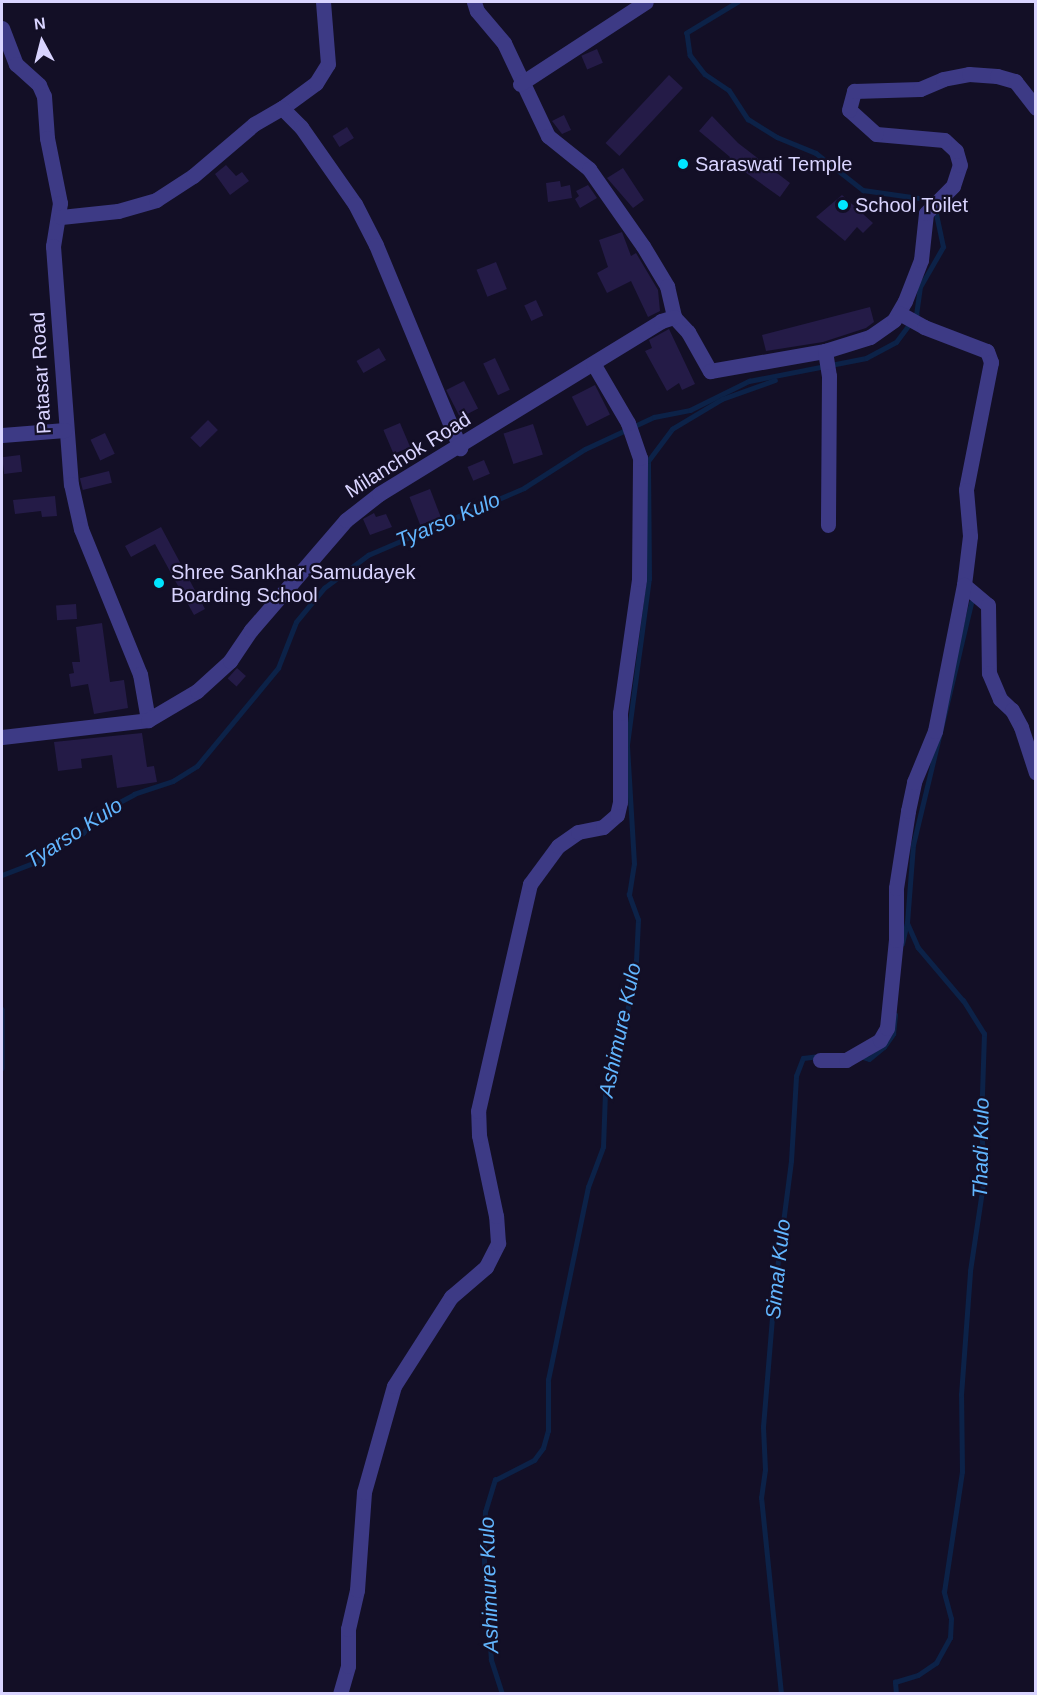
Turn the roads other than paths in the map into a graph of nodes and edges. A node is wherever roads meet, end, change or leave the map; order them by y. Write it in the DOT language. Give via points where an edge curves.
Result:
graph roads {
  1 [pos="323,2"];
  2 [pos="474,2"];
  3 [pos="646,2"];
  4 [pos="2,28"];
  5 [pos="520,84"];
  6 [pos="282,108"];
  7 [pos="1035,108"];
  8 [pos="61,217"];
  9 [pos="903,315"];
  10 [pos="674,317"];
  11 [pos="825,351"];
  12 [pos="593,363"];
  13 [pos="65,430"];
  14 [pos="2,435"];
  15 [pos="460,448"];
  16 [pos="828,525"];
  17 [pos="966,587"];
  18 [pos="148,720"];
  19 [pos="2,737"];
  20 [pos="1035,773"];
  21 [pos="819,1060"];
  22 [pos="340,1694"];
  1 -- 6 [label="street" via="328,64 316,83"];
  2 -- 5 [label="street" via="504,43"];
  3 -- 5 [label="street"];
  4 -- 8 [label="street, Patasar Road" via="18,68 43,92"];
  5 -- 10 [label="street" via="548,136 589,169 643,246 667,286"];
  6 -- 8 [label="street" via="254,124 193,176 156,200 118,211"];
  6 -- 15 [label="street" via="355,204 376,245"];
  7 -- 9 [label="street" via="1015,81 997,76 969,74 920,89 854,91 849,110 876,134 944,140 956,151 958,175 945,196 929,208 921,260"];
  8 -- 13 [label="street, Patasar Road" via="52,246"];
  9 -- 11 [label="street" via="870,337"];
  9 -- 17 [label="street" via="987,351 991,362 966,490 970,536"];
  10 -- 11 [label="street" via="688,332 710,371"];
  10 -- 12 [label="street, Milanchok Road"];
  11 -- 16 [label="street" via="829,376"];
  12 -- 15 [label="street, Milanchok Road"];
  12 -- 22 [label="street" via="638,444 639,579 620,713 617,815 603,827 578,832 558,846 530,884 478,1112 498,1243 486,1267 452,1297 394,1386 364,1492 357,1590 348,1629 348,1666"];
  13 -- 14 [label="street"];
  13 -- 18 [label="street, Patasar Road" via="81,529 140,674"];
  15 -- 18 [label="street, Milanchok Road" via="379,494 345,520 251,630 230,661 197,690"];
  17 -- 20 [label="street" via="988,605 988,673 1000,699 1021,727"];
  17 -- 21 [label="street" via="935,732 914,782 908,812 896,888 896,940 886,1028 880,1040 846,1060"];
  18 -- 19 [label="street"];
}
